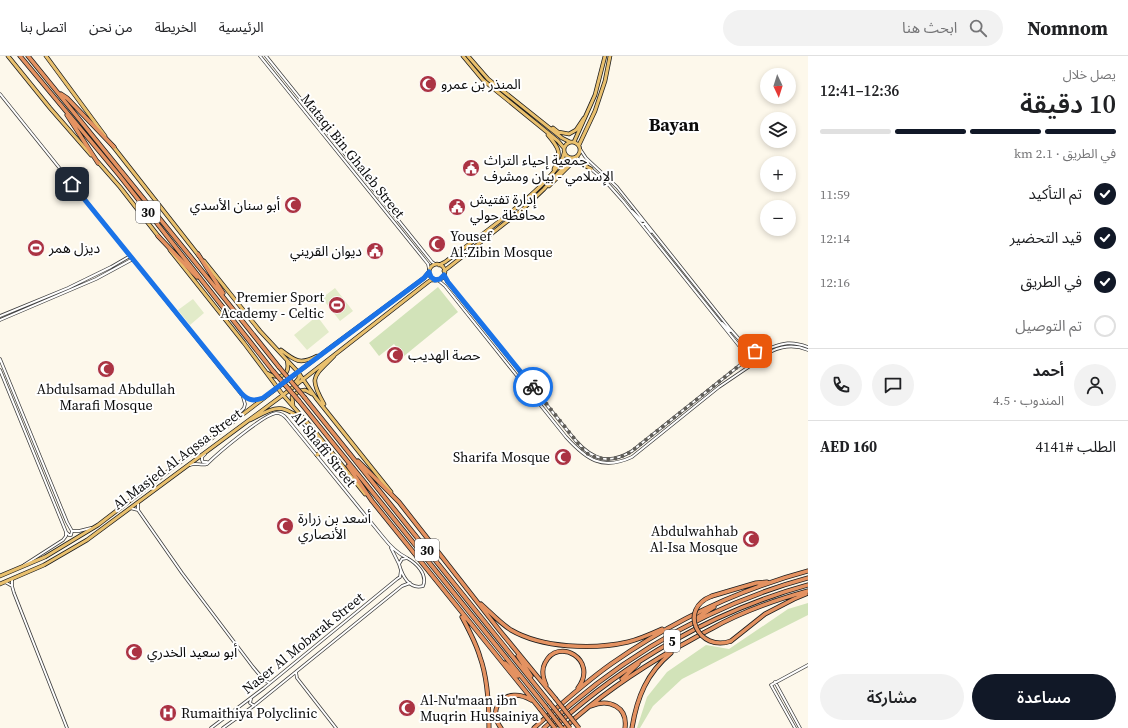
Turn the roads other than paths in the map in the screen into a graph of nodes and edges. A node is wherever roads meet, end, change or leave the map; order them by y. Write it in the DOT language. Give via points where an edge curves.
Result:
graph roads {
  1 [pos="8,56"];
  2 [pos="20,56"];
  3 [pos="28,56"];
  4 [pos="46,56"];
  5 [pos="260,56"];
  6 [pos="266,56"];
  7 [pos="462,56"];
  8 [pos="468,56"];
  9 [pos="605,56"];
  10 [pos="610,56"];
  11 [pos="488,84"];
  12 [pos="58,91"];
  13 [pos="0,94"];
  14 [pos="595,95"];
  15 [pos="510,97"];
  16 [pos="599,98"];
  17 [pos="510,102"];
  18 [pos="591,106"];
  19 [pos="65,111"];
  20 [pos="529,111"];
  21 [pos="539,119"];
  22 [pos="320,122"];
  23 [pos="316,125"];
  24 [pos="324,128"];
  25 [pos="543,129"];
  26 [pos="320,130"];
  27 [pos="570,142"];
  28 [pos="574,142"];
  29 [pos="579,145"];
  30 [pos="114,147"];
  31 [pos="564,148"];
  32 [pos="580,149"];
  33 [pos="564,153"];
  34 [pos="576,157"];
  35 [pos="572,158"];
  36 [pos="98,162"];
  37 [pos="590,169"];
  38 [pos="552,173"];
  39 [pos="544,189"];
  40 [pos="374,190"];
  41 [pos="371,194"];
  42 [pos="379,196"];
  43 [pos="375,199"];
  44 [pos="631,210"];
  45 [pos="643,219"];
  46 [pos="643,226"];
  47 [pos="655,235"];
  48 [pos="158,236"];
  49 [pos="198,254"];
  50 [pos="130,256"];
  51 [pos="133,260"];
  52 [pos="435,264"];
  53 [pos="440,265"];
  54 [pos="429,270"];
  55 [pos="444,273"];
  56 [pos="436,280"];
  57 [pos="206,285"];
  58 [pos="454,290"];
  59 [pos="450,292"];
  60 [pos="228,303"];
  61 [pos="24,306"];
  62 [pos="0,316"];
  63 [pos="7,317"];
  64 [pos="0,320"];
  65 [pos="720,323"];
  66 [pos="486,330"];
  67 [pos="731,330"];
  68 [pos="483,333"];
  69 [pos="491,336"];
  70 [pos="487,338"];
  71 [pos="273,345"];
  72 [pos="344,346"];
  73 [pos="808,347"];
  74 [pos="327,350"];
  75 [pos="752,350"];
  76 [pos="808,350"];
  77 [pos="757,352"];
  78 [pos="744,357"];
  79 [pos="0,359"];
  80 [pos="287,359"];
  81 [pos="760,360"];
  82 [pos="750,366"];
  83 [pos="0,370"];
  84 [pos="732,371"];
  85 [pos="265,372"];
  86 [pos="298,372"];
  87 [pos="736,374"];
  88 [pos="293,376"];
  89 [pos="303,379"];
  90 [pos="277,388"];
  91 [pos="287,391"];
  92 [pos="242,394"];
  93 [pos="282,395"];
  94 [pos="263,398"];
  95 [pos="316,398"];
  96 [pos="294,408"];
  97 [pos="552,411"];
  98 [pos="328,413"];
  99 [pos="548,414"];
  100 [pos="556,417"];
  101 [pos="552,420"];
  102 [pos="670,421"];
  103 [pos="241,424"];
  104 [pos="673,424"];
  105 [pos="229,425"];
  106 [pos="313,429"];
  107 [pos="37,448"];
  108 [pos="211,448"];
  109 [pos="346,449"];
  110 [pos="33,450"];
  111 [pos="634,450"];
  112 [pos="331,452"];
  113 [pos="340,453"];
  114 [pos="630,453"];
  115 [pos="638,453"];
  116 [pos="317,455"];
  117 [pos="41,457"];
  118 [pos="632,457"];
  119 [pos="37,458"];
  120 [pos="210,461"];
  121 [pos="175,466"];
  122 [pos="177,473"];
  123 [pos="163,484"];
  124 [pos="372,501"];
  125 [pos="138,502"];
  126 [pos="399,502"];
  127 [pos="130,508"];
  128 [pos="138,510"];
  129 [pos="98,525"];
  130 [pos="94,528"];
  131 [pos="72,531"];
  132 [pos="66,532"];
  133 [pos="94,536"];
  134 [pos="76,539"];
  135 [pos="391,547"];
  136 [pos="71,550"];
  137 [pos="407,558"];
  138 [pos="399,564"];
  139 [pos="16,570"];
  140 [pos="400,570"];
  141 [pos="808,571"];
  142 [pos="0,576"];
  143 [pos="808,578"];
  144 [pos="12,580"];
  145 [pos="774,581"];
  146 [pos="5,582"];
  147 [pos="410,583"];
  148 [pos="0,584"];
  149 [pos="808,585"];
  150 [pos="12,586"];
  151 [pos="808,592"];
  152 [pos="472,595"];
  153 [pos="729,599"];
  154 [pos="459,611"];
  155 [pos="673,625"];
  156 [pos="685,626"];
  157 [pos="500,631"];
  158 [pos="315,647"];
  159 [pos="675,649"];
  160 [pos="493,651"];
  161 [pos="319,652"];
  162 [pos="645,658"];
  163 [pos="808,665"];
  164 [pos="296,671"];
  165 [pos="289,676"];
  166 [pos="264,680"];
  167 [pos="775,682"];
  168 [pos="270,683"];
  169 [pos="300,683"];
  170 [pos="535,684"];
  171 [pos="264,688"];
  172 [pos="532,691"];
  173 [pos="609,691"];
  174 [pos="550,693"];
  175 [pos="574,693"];
  176 [pos="252,698"];
  177 [pos="534,702"];
  178 [pos="255,705"];
  179 [pos="587,708"];
  180 [pos="67,728"];
  181 [pos="211,728"];
  182 [pos="223,728"];
  183 [pos="336,728"];
  184 [pos="489,728"];
  185 [pos="500,728"];
  186 [pos="534,728"];
  187 [pos="544,728"];
  188 [pos="554,728"];
  189 [pos="563,728"];
  190 [pos="570,728"];
  191 [pos="579,728"];
  192 [pos="625,728"];
  193 [pos="632,728"];
  194 [pos="795,728"];
  195 [pos="800,728"];
  1 -- 36 [label="main road"];
  2 -- 19 [label="highway, 30"];
  3 -- 12 [label="highway, 30"];
  4 -- 30 [label="main road"];
  5 -- 23 [label="street, Mataqi Bin Ghaleb Street"];
  6 -- 22 [label="street, Mataqi Bin Ghaleb Street"];
  7 -- 11 [label="main road"];
  8 -- 15 [label="main road"];
  9 -- 14 [label="main road"];
  10 -- 16 [label="main road"];
  11 -- 15 [label="main road"];
  11 -- 17 [label="main road"];
  12 -- 30 [label="highway"];
  12 -- 60 [label="highway, 30"];
  13 -- 50 [label="street"];
  14 -- 16 [label="main road" via="596,99"];
  14 -- 18 [label="main road"];
  15 -- 20 [label="main road"];
  16 -- 29 [label="main road"];
  17 -- 20 [label="main road" via="513,100"];
  17 -- 25 [label="main road"];
  18 -- 21 [label="main road" via="576,130 569,134 558,132"];
  18 -- 28 [label="main road"];
  19 -- 36 [label="highway"];
  19 -- 57 [label="highway, 30"];
  20 -- 21 [label="main road"];
  21 -- 27 [label="main road"];
  22 -- 23 [label="street"];
  22 -- 24 [label="street, Mataqi Bin Ghaleb Street"];
  23 -- 26 [label="street, Mataqi Bin Ghaleb Street"];
  24 -- 26 [label="street"];
  24 -- 40 [label="street, Mataqi Bin Ghaleb Street"];
  25 -- 31 [label="main road"];
  25 -- 38 [label="main road" via="556,144 559,152"];
  26 -- 41 [label="street, Mataqi Bin Ghaleb Street"];
  27 -- 28 [label="main road"];
  27 -- 31 [label="main road"];
  28 -- 29 [label="main road"];
  29 -- 32 [label="main road"];
  30 -- 49 [label="main road"];
  31 -- 33 [label="main road"];
  32 -- 34 [label="main road"];
  32 -- 45 [label="street" via="617,187"];
  33 -- 35 [label="main road"];
  33 -- 38 [label="main road" via="562,162"];
  34 -- 35 [label="main road"];
  34 -- 37 [label="street"];
  35 -- 39 [label="main road"];
  36 -- 48 [label="main road"];
  37 -- 39 [label="main road" via="579,162 573,162"];
  37 -- 44 [label="street" via="607,183"];
  38 -- 53 [label="main road" via="524,201"];
  39 -- 55 [label="main road"];
  40 -- 41 [label="street"];
  40 -- 42 [label="street, Mataqi Bin Ghaleb Street"];
  41 -- 43 [label="street, Mataqi Bin Ghaleb Street"];
  42 -- 43 [label="street"];
  42 -- 52 [label="street, Mataqi Bin Ghaleb Street"];
  43 -- 54 [label="street, Mataqi Bin Ghaleb Street" via="428,264"];
  44 -- 45 [label="street" via="642,221"];
  44 -- 46 [label="street"];
  45 -- 47 [label="street"];
  46 -- 47 [label="street" via="644,224"];
  46 -- 65 [label="street"];
  47 -- 67 [label="street"];
  48 -- 57 [label="highway"];
  48 -- 85 [label="main road"];
  49 -- 60 [label="highway"];
  49 -- 71 [label="main road"];
  50 -- 51 [label="street"];
  50 -- 61 [label="street" via="75,285"];
  51 -- 63 [label="street" via="96,279"];
  51 -- 92 [label="street"];
  52 -- 53 [label="main road"];
  52 -- 54 [label="main road"];
  53 -- 55 [label="main road"];
  54 -- 56 [label="main road" via="431,277"];
  54 -- 74 [label="main road, Al Masjed Al Aqssa Street" via="424,278"];
  55 -- 56 [label="main road"];
  55 -- 58 [label="street"];
  56 -- 59 [label="street" via="441,281"];
  56 -- 72 [label="main road, Al Masjed Al Aqssa Street" via="428,282"];
  57 -- 113 [label="highway, 30, bridge"];
  58 -- 59 [label="street"];
  58 -- 66 [label="street"];
  59 -- 68 [label="street"];
  60 -- 109 [label="highway, 30, bridge"];
  61 -- 62 [label="street"];
  61 -- 63 [label="street" via="23,310"];
  63 -- 64 [label="street"];
  65 -- 67 [label="street"];
  65 -- 78 [label="street" via="742,350"];
  66 -- 68 [label="street"];
  66 -- 69 [label="street"];
  67 -- 75 [label="street"];
  68 -- 70 [label="street"];
  69 -- 70 [label="street" via="488,335"];
  69 -- 97 [label="street"];
  70 -- 99 [label="street"];
  71 -- 74 [label="main road" via="301,362"];
  71 -- 80 [label="main road"];
  72 -- 89 [label="main road, Al Masjed Al Aqssa Street"];
  72 -- 98 [label="main road" via="318,373 314,381"];
  73 -- 77 [label="street" via="786,343"];
  74 -- 86 [label="main road, Al Masjed Al Aqssa Street"];
  75 -- 77 [label="street"];
  75 -- 78 [label="street"];
  76 -- 81 [label="street" via="788,347 771,352"];
  77 -- 81 [label="street"];
  78 -- 82 [label="street"];
  78 -- 84 [label="street" via="742,363"];
  79 -- 107 [label="street"];
  80 -- 85 [label="main road" via="288,368 282,376"];
  80 -- 86 [label="main road"];
  81 -- 82 [label="street" via="756,365"];
  82 -- 87 [label="street"];
  83 -- 110 [label="street"];
  84 -- 87 [label="street" via="736,371"];
  84 -- 102 [label="street"];
  85 -- 90 [label="main road"];
  86 -- 88 [label="main road, Al Masjed Al Aqssa Street"];
  86 -- 89 [label="main road"];
  86 -- 91 [label="main road" via="298,378"];
  87 -- 104 [label="street"];
  88 -- 90 [label="main road, Al Masjed Al Aqssa Street"];
  88 -- 93 [label="main road" via="283,388"];
  89 -- 91 [label="main road, Al Masjed Al Aqssa Street"];
  89 -- 95 [label="main road"];
  90 -- 93 [label="main road"];
  90 -- 94 [label="main road, Al Masjed Al Aqssa Street"];
  91 -- 93 [label="main road, Al Masjed Al Aqssa Street"];
  92 -- 94 [label="street" via="252,400"];
  92 -- 105 [label="street" via="246,404"];
  93 -- 96 [label="main road"];
  93 -- 103 [label="main road, Al Masjed Al Aqssa Street"];
  94 -- 105 [label="main road, Al Masjed Al Aqssa Street"];
  95 -- 96 [label="main road" via="306,391 298,391 292,399"];
  95 -- 98 [label="main road"];
  96 -- 106 [label="main road"];
  97 -- 99 [label="street"];
  97 -- 100 [label="street"];
  98 -- 126 [label="main road"];
  99 -- 101 [label="street"];
  100 -- 101 [label="street"];
  100 -- 114 [label="street" via="592,456 614,459"];
  101 -- 118 [label="street" via="578,450 594,461 614,463"];
  102 -- 104 [label="street"];
  102 -- 111 [label="street"];
  103 -- 106 [label="main road" via="281,408 292,412"];
  103 -- 108 [label="main road, Al Masjed Al Aqssa Street"];
  104 -- 115 [label="street"];
  105 -- 121 [label="main road, Al Masjed Al Aqssa Street"];
  106 -- 112 [label="main road"];
  107 -- 110 [label="street"];
  107 -- 117 [label="street"];
  108 -- 120 [label="street" via="202,457 206,463"];
  108 -- 122 [label="main road, Al Masjed Al Aqssa Street"];
  109 -- 126 [label="highway"];
  109 -- 170 [label="highway, 30"];
  110 -- 119 [label="street"];
  111 -- 114 [label="street"];
  111 -- 115 [label="street"];
  112 -- 116 [label="main road" via="324,449"];
  112 -- 124 [label="main road"];
  113 -- 124 [label="highway"];
  113 -- 172 [label="highway, 30"];
  114 -- 118 [label="street"];
  115 -- 118 [label="street"];
  116 -- 120 [label="street, Al-Shaffi Street" via="285,416 274,414 237,438"];
  116 -- 135 [label="street, Al-Shaffi Street"];
  117 -- 119 [label="street"];
  117 -- 131 [label="street"];
  119 -- 132 [label="street"];
  120 -- 122 [label="street" via="205,465 191,464"];
  121 -- 123 [label="main road" via="182,466"];
  121 -- 129 [label="main road, Al Masjed Al Aqssa Street"];
  122 -- 123 [label="main road, Al Masjed Al Aqssa Street"];
  123 -- 125 [label="main road, Al Masjed Al Aqssa Street"];
  124 -- 154 [label="highway"];
  125 -- 127 [label="main road, Al Masjed Al Aqssa Street"];
  125 -- 128 [label="street"];
  126 -- 152 [label="highway"];
  127 -- 128 [label="street"];
  127 -- 133 [label="main road, Al Masjed Al Aqssa Street"];
  128 -- 166 [label="street" via="182,573"];
  129 -- 130 [label="main road, Al Masjed Al Aqssa Street"];
  129 -- 133 [label="main road" via="89,533 90,536"];
  130 -- 131 [label="street"];
  130 -- 134 [label="main road, Al Masjed Al Aqssa Street"];
  131 -- 132 [label="street" via="70,535"];
  132 -- 139 [label="street" via="63,540"];
  133 -- 136 [label="main road, Al Masjed Al Aqssa Street"];
  134 -- 136 [label="main road" via="82,540"];
  134 -- 139 [label="main road, Al Masjed Al Aqssa Street"];
  135 -- 137 [label="street, Al-Shaffi Street"];
  135 -- 138 [label="street, Al-Shaffi Street"];
  136 -- 144 [label="main road, Al Masjed Al Aqssa Street"];
  137 -- 138 [label="street" via="402,559"];
  137 -- 147 [label="street, Al-Shaffi Street" via="418,566 425,581 423,586 417,587"];
  138 -- 140 [label="street, Al-Shaffi Street"];
  139 -- 142 [label="main road, Al Masjed Al Aqssa Street"];
  140 -- 147 [label="street"];
  140 -- 158 [label="street, Naser Al Mobarak Street" via="399,578"];
  141 -- 145 [label="highway"];
  143 -- 156 [label="highway, 5" via="740,600"];
  144 -- 146 [label="main road, Al Masjed Al Aqssa Street"];
  144 -- 150 [label="street"];
  145 -- 151 [label="highway, bridge" via="756,583 712,596 701,602 694,618 701,635 714,643 731,641 765,614"];
  145 -- 153 [label="highway"];
  146 -- 148 [label="main road, Al Masjed Al Aqssa Street"];
  146 -- 150 [label="street"];
  147 -- 161 [label="street, Naser Al Mobarak Street" via="402,586"];
  149 -- 162 [label="highway, 5" via="732,611"];
  150 -- 180 [label="street"];
  151 -- 159 [label="highway" via="737,616"];
  152 -- 155 [label="highway" via="508,628 527,637 550,642 584,646 615,644 638,639"];
  152 -- 157 [label="highway"];
  153 -- 155 [label="highway"];
  153 -- 156 [label="highway"];
  154 -- 160 [label="highway"];
  154 -- 184 [label="highway" via="482,663"];
  155 -- 175 [label="highway" via="610,665"];
  156 -- 187 [label="highway, 5" via="649,646 612,672"];
  157 -- 170 [label="highway"];
  157 -- 174 [label="highway"];
  158 -- 161 [label="street" via="320,647"];
  158 -- 168 [label="street, Naser Al Mobarak Street"];
  159 -- 173 [label="highway"];
  159 -- 193 [label="highway" via="656,667 647,680"];
  160 -- 172 [label="highway"];
  160 -- 177 [label="highway"];
  161 -- 164 [label="street, Naser Al Mobarak Street"];
  162 -- 173 [label="highway"];
  162 -- 188 [label="highway, 5" via="592,694"];
  163 -- 167 [label="street"];
  164 -- 165 [label="street, Naser Al Mobarak Street"];
  164 -- 169 [label="street"];
  165 -- 169 [label="street" via="296,678"];
  165 -- 178 [label="street, Naser Al Mobarak Street"];
  166 -- 168 [label="street"];
  166 -- 171 [label="street"];
  167 -- 194 [label="street" via="771,685"];
  167 -- 195 [label="street"];
  168 -- 171 [label="street, Naser Al Mobarak Street"];
  169 -- 183 [label="street"];
  170 -- 190 [label="highway, 30, bridge"];
  171 -- 176 [label="street, Naser Al Mobarak Street"];
  172 -- 189 [label="highway, 30, bridge"];
  173 -- 179 [label="highway"];
  174 -- 175 [label="highway" via="544,680 543,668 550,656 562,652 574,655 583,666 583,679"];
  174 -- 191 [label="highway, bridge"];
  175 -- 186 [label="highway"];
  176 -- 178 [label="street" via="250,703"];
  176 -- 181 [label="street, Naser Al Mobarak Street"];
  177 -- 185 [label="highway" via="516,694 503,699 496,713"];
  177 -- 188 [label="highway, bridge"];
  178 -- 182 [label="street, Naser Al Mobarak Street"];
  179 -- 189 [label="highway"];
  179 -- 192 [label="highway" via="603,703 615,705 623,714"];
}
